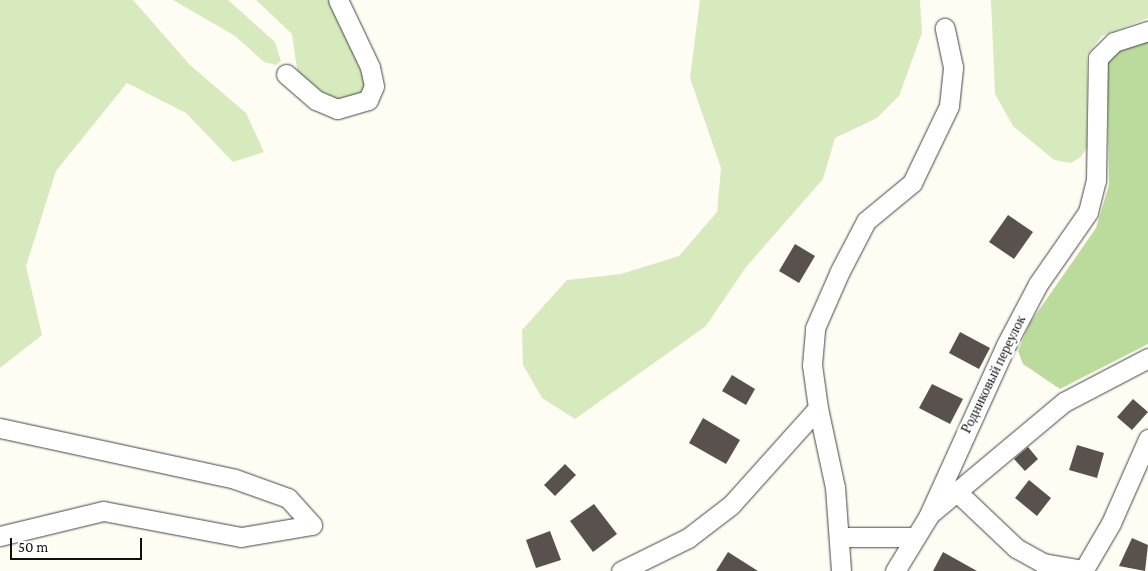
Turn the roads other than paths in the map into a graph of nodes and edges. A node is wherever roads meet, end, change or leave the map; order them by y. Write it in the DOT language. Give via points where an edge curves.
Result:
graph roads {
  1 [pos="338,0"];
  2 [pos="945,28"];
  3 [pos="1148,31"];
  4 [pos="286,74"];
  5 [pos="1148,358"];
  6 [pos="818,408"];
  7 [pos="0,428"];
  8 [pos="1148,438"];
  9 [pos="956,491"];
  10 [pos="928,516"];
  11 [pos="0,536"];
  12 [pos="841,537"];
  13 [pos="914,537"];
  14 [pos="621,571"];
  15 [pos="841,571"];
  16 [pos="895,571"];
  17 [pos="1083,571"];
  1 -- 4 [label="street" via="370,67 374,86 368,100 337,109 316,100"];
  2 -- 6 [label="street" via="953,67 949,106 912,184 866,221 815,328 812,364"];
  3 -- 10 [label="street, Родниковый переулок" via="1114,42 1098,58 1096,181 1088,212 1038,284 1006,345"];
  5 -- 9 [label="street" via="1064,402"];
  6 -- 12 [label="street" via="835,487"];
  6 -- 14 [label="street" via="731,505 688,538"];
  7 -- 11 [label="street" via="235,479 288,498 312,525 241,537 103,511"];
  8 -- 17 [label="street" via="1111,523"];
  9 -- 10 [label="street"];
  9 -- 17 [label="street" via="1016,548 1043,563"];
  10 -- 13 [label="street, Родниковый переулок"];
  12 -- 13 [label="street"];
  12 -- 15 [label="street"];
  13 -- 16 [label="street, Родниковый переулок"];
}
